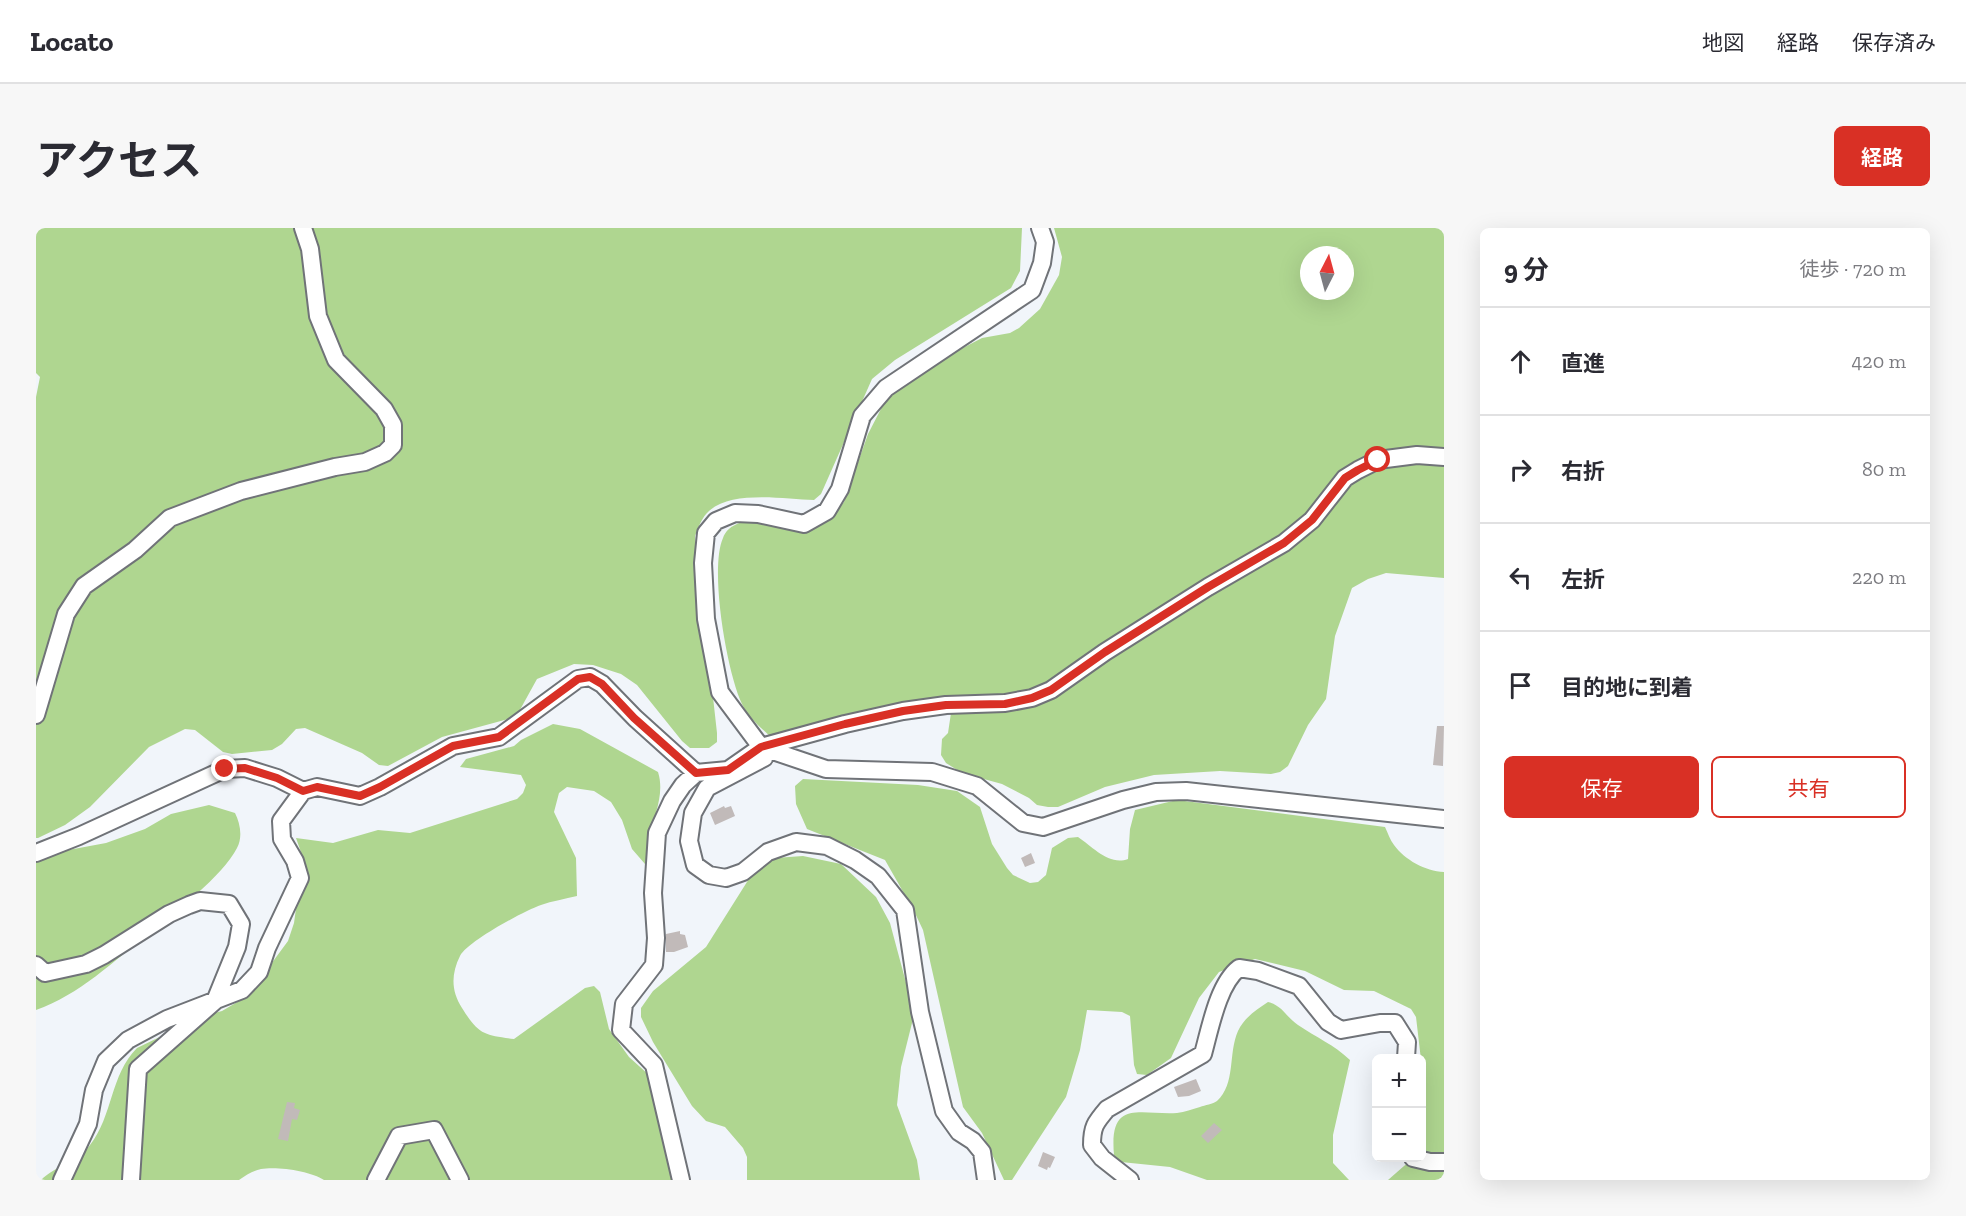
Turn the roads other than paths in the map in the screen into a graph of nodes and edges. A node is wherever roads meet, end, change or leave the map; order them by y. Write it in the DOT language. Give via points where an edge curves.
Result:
graph roads {
  1 [pos="303,228"];
  2 [pos="1040,228"];
  3 [pos="1444,457"];
  4 [pos="36,715"];
  5 [pos="761,747"];
  6 [pos="696,773"];
  7 [pos="303,791"];
  8 [pos="1444,819"];
  9 [pos="36,853"];
  10 [pos="36,965"];
  11 [pos="215,1001"];
  12 [pos="1406,1054"];
  13 [pos="1426,1161"];
  14 [pos="1444,1162"];
  15 [pos="62,1180"];
  16 [pos="131,1180"];
  17 [pos="376,1180"];
  18 [pos="460,1180"];
  19 [pos="681,1180"];
  20 [pos="986,1180"];
  21 [pos="1130,1180"];
  1 -- 4 [label="street" via="310,249 318,316 336,360 384,409 393,426 393,445 365,462 242,491 170,518 135,550 84,586 66,614"];
  2 -- 5 [label="street" via="1045,242 1032,290 886,388 862,416 840,489 827,511 804,524 735,513 716,521 706,533 706,619 720,692"];
  3 -- 5 [label="street" via="1417,455 1378,460 1358,470 1345,478 1312,520 1284,543 1208,587 1051,690 1005,704 946,705 903,711"];
  5 -- 6 [label="street" via="728,770"];
  5 -- 8 [label="street" via="826,769 932,772 977,786 1023,823 1043,827 1123,800 1156,792 1186,791"];
  5 -- 20 [label="street" via="764,758 707,788 693,813 689,841 695,865 726,878 743,872 768,852 796,843 827,846 878,876 905,910 920,1012 944,1111 959,1132 982,1152"];
  6 -- 7 [label="street" via="590,677 578,679 499,737 453,746 360,796 317,787"];
  6 -- 19 [label="street" via="672,801 657,833 654,965 624,1004 621,1030 654,1065"];
  7 -- 9 [label="street" via="245,768 225,769"];
  7 -- 11 [label="street" via="281,821 282,839 300,878 259,972 242,990"];
  10 -- 11 [label="street" via="45,973 86,964 189,905 200,901 229,904 241,924 237,947"];
  11 -- 15 [label="street" via="167,1019 128,1040 106,1061 94,1089 88,1124"];
  11 -- 16 [label="street" via="138,1069"];
  12 -- 21 [label="street" via="1407,1041 1395,1023 1341,1030 1328,1022 1299,986 1239,968 1232,974 1212,1017 1203,1054 1107,1109 1092,1129 1092,1145"];
  13 -- 14 [label="street"];
  17 -- 18 [label="street" via="399,1136 434,1130"];
}
